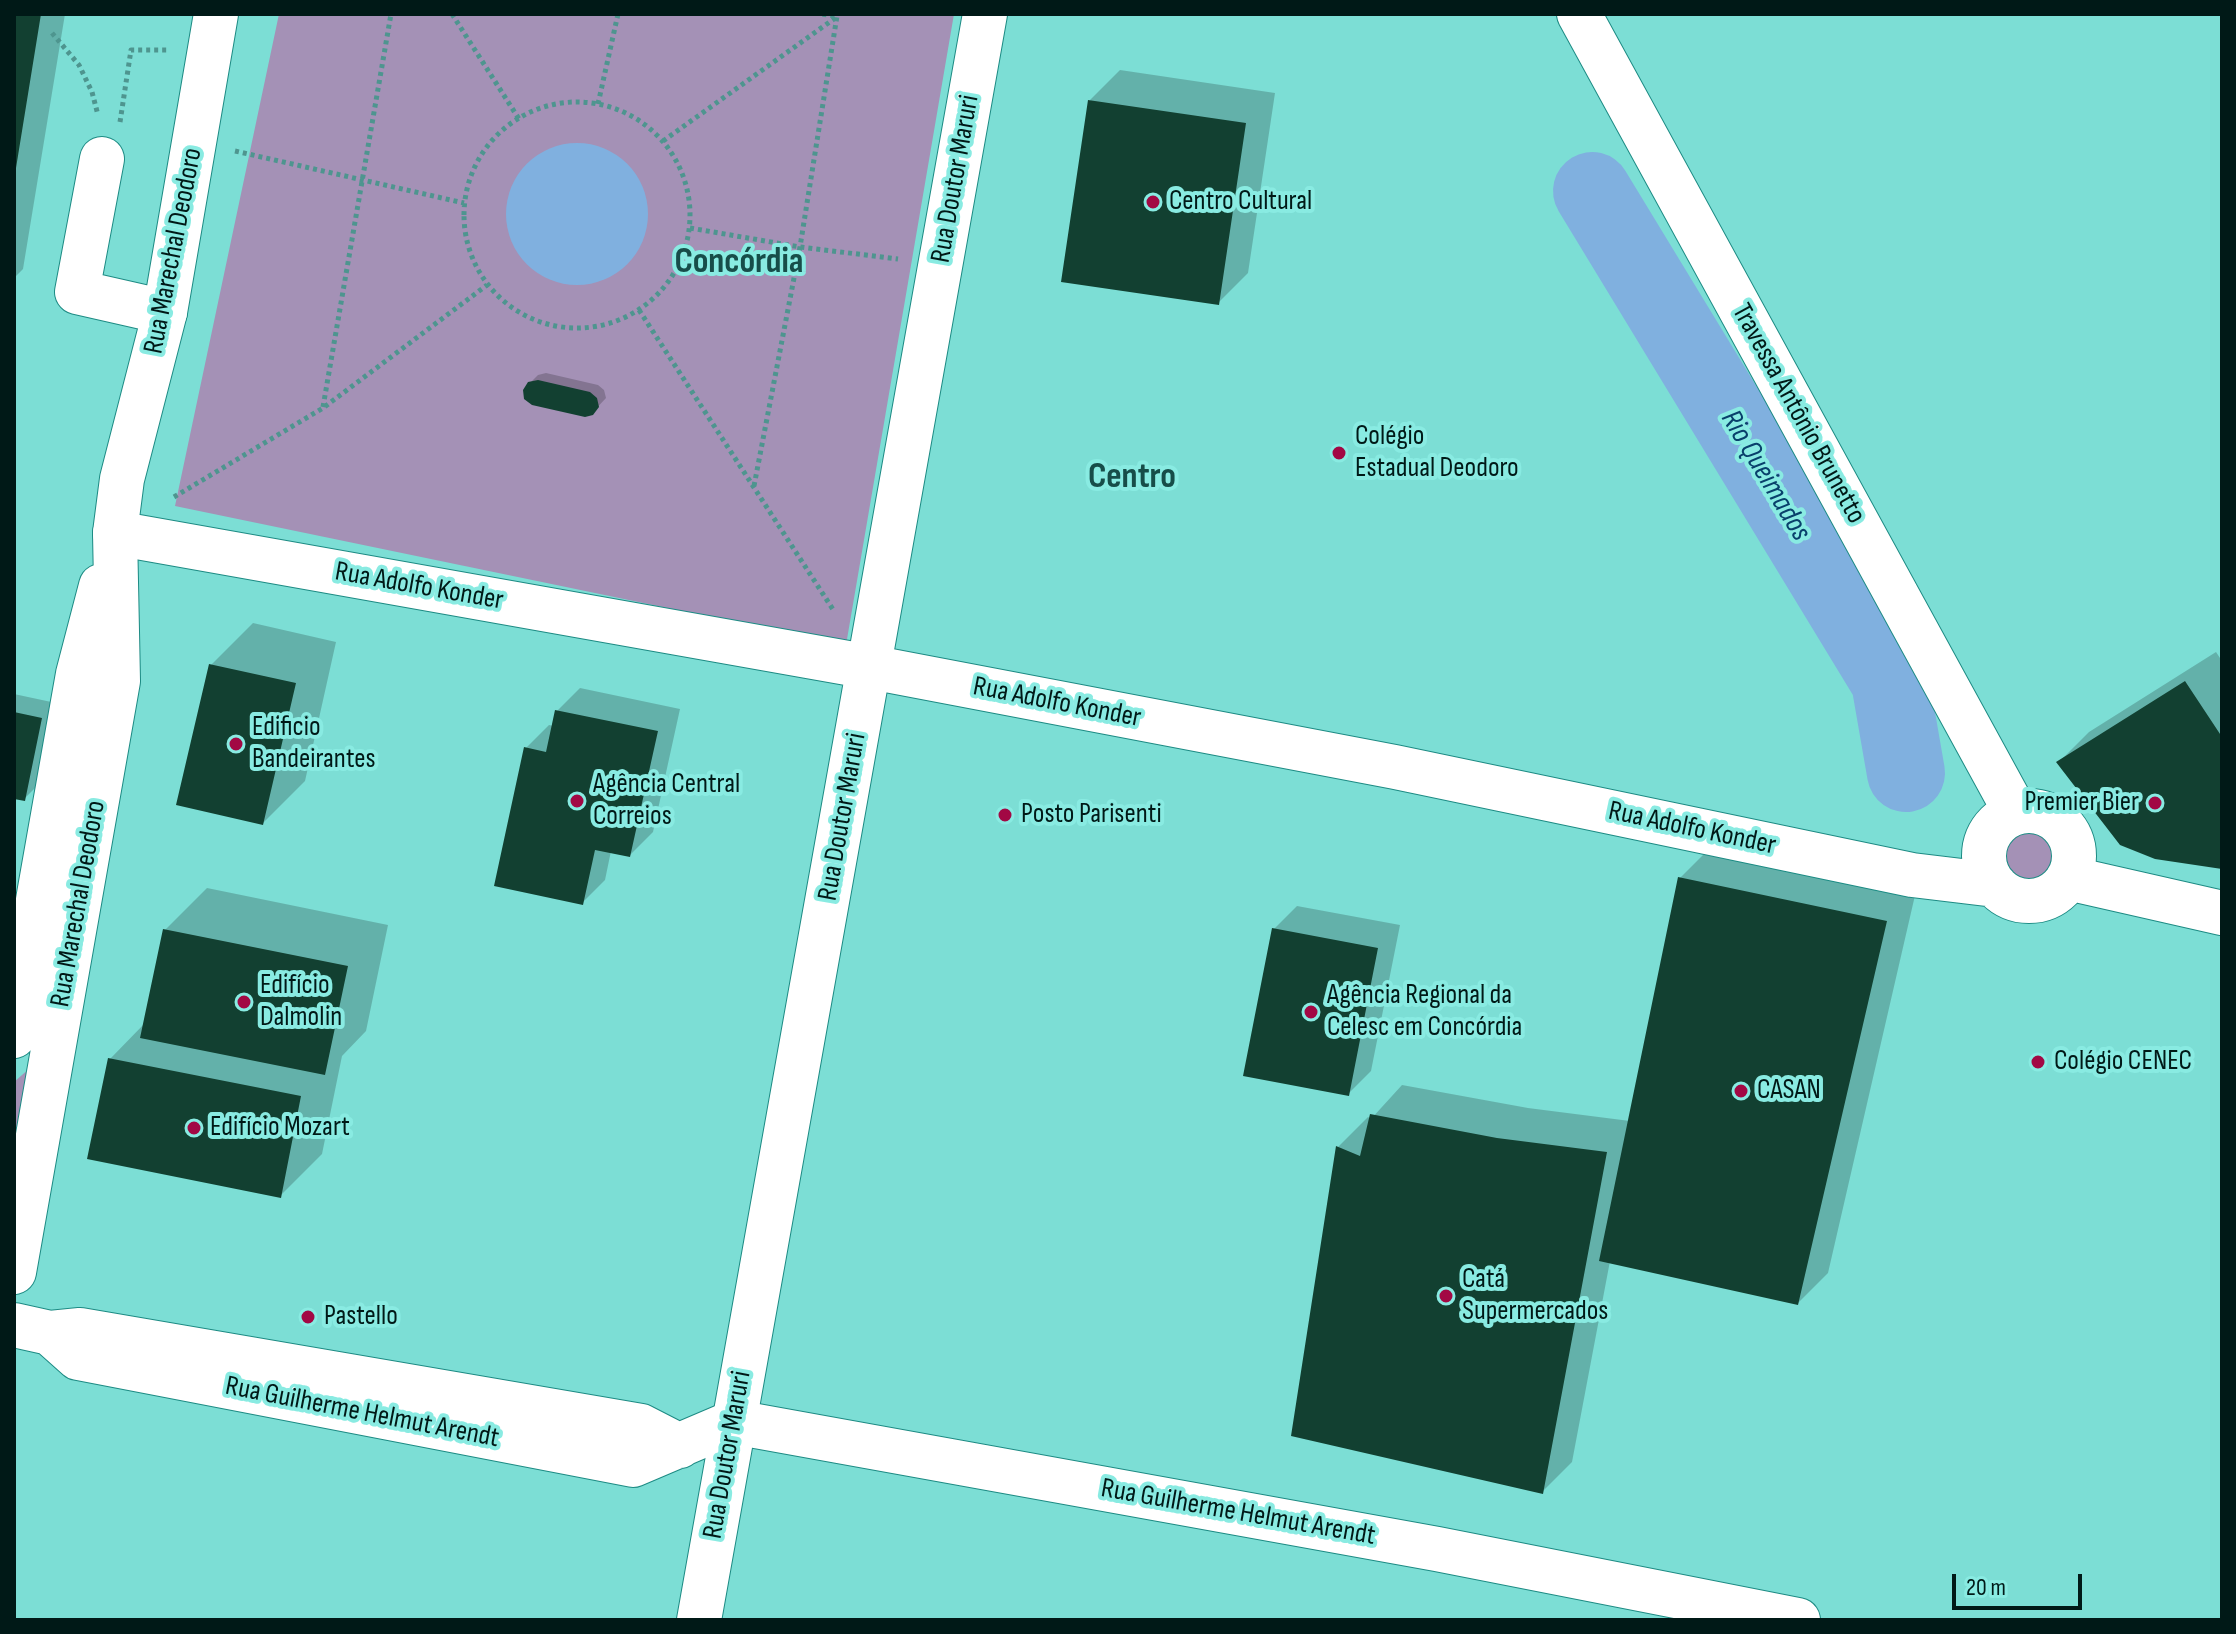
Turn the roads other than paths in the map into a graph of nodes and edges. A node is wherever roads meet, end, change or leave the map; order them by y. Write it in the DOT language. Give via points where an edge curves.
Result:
graph roads {
  1 [pos="985,14"];
  2 [pos="1579,14"];
  3 [pos="212,32"];
  4 [pos="102,159"];
  5 [pos="165,312"];
  6 [pos="115,533"];
  7 [pos="870,667"];
  8 [pos="2003,823"];
  9 [pos="1923,877"];
  10 [pos="2068,878"];
  11 [pos="1995,885"];
  12 [pos="2222,913"];
  13 [pos="14,1036"];
  14 [pos="14,1272"];
  15 [pos="32,1329"];
  16 [pos="734,1422"];
  17 [pos="699,1620"];
  18 [pos="1798,1620"];
  1 -- 7 [label="street, Rua Doutor Maruri"];
  2 -- 8 [label="street, Travessa Antônio Brunetto"];
  3 -- 5 [label="street, Rua Marechal Deodoro"];
  4 -- 5 [label="street" via="77,292"];
  5 -- 6 [label="street, Rua Marechal Deodoro" via="122,479"];
  6 -- 7 [label="street, Rua Adolfo Konder"];
  6 -- 13 [label="street, Rua Marechal Deodoro" via="78,674"];
  6 -- 14 [label="street, Rua Marechal Deodoro" via="118,681"];
  7 -- 9 [label="street, Rua Adolfo Konder" via="1395,767"];
  7 -- 16 [label="street, Rua Doutor Maruri"];
  8 -- 9 [label="street"];
  8 -- 10 [label="street" via="2031,811 2059,822 2073,849"];
  8 -- 11 [label="street" via="1985,846 1987,874"];
  9 -- 11 [label="street, Rua Adolfo Konder"];
  10 -- 11 [label="street" via="2047,897 2033,901 2006,895"];
  10 -- 12 [label="street"];
  15 -- 16 [label="street, Rua Guilherme Helmut Arendt" via="80,1330 641,1426 680,1446"];
  16 -- 17 [label="street, Rua Doutor Maruri"];
  16 -- 18 [label="street, Rua Guilherme Helmut Arendt"];
}
